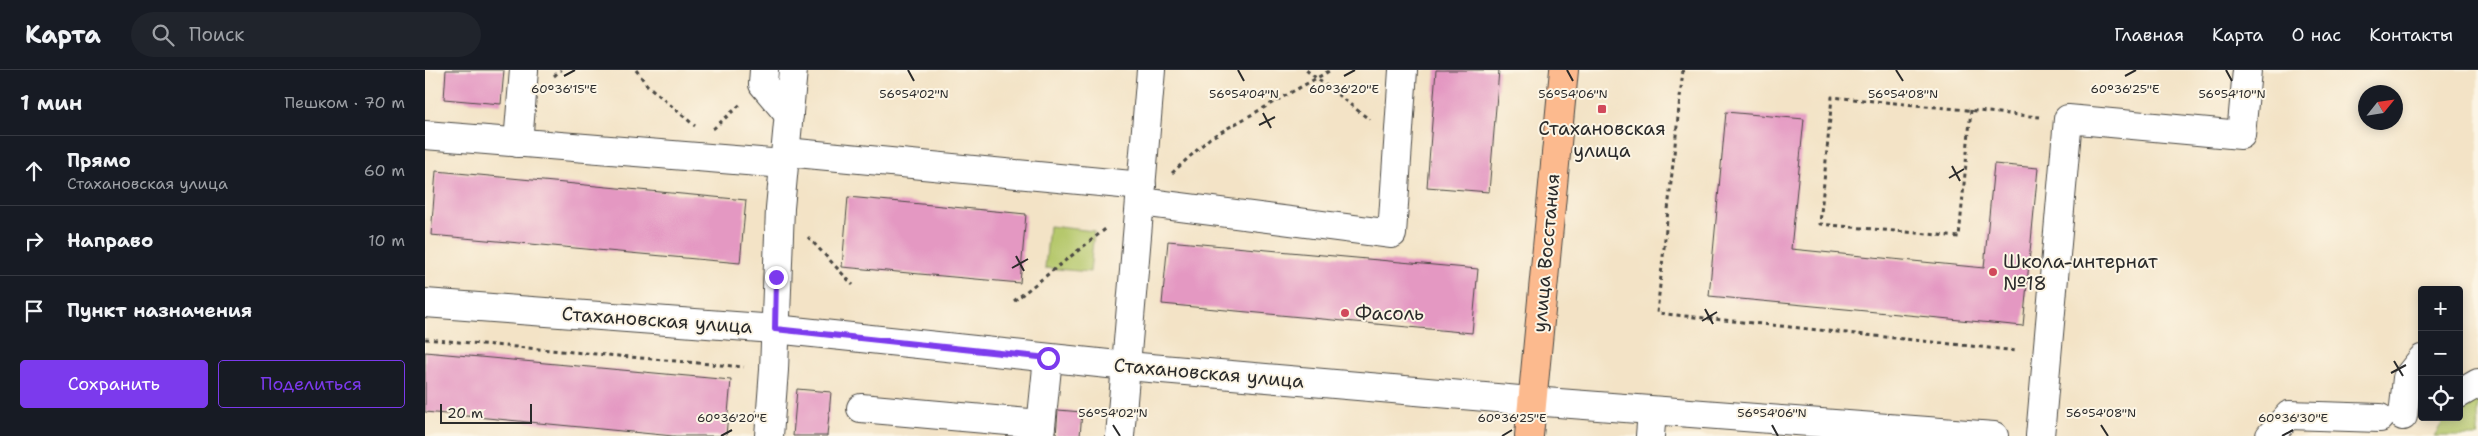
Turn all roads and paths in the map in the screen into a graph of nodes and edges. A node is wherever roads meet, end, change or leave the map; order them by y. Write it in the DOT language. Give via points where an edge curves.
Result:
graph roads {
  1 [pos="524,70"];
  2 [pos="636,70"];
  3 [pos="793,70"];
  4 [pos="1151,70"];
  5 [pos="1306,70"];
  6 [pos="1331,70"];
  7 [pos="1403,70"];
  8 [pos="1563,70"];
  9 [pos="1683,70"];
  10 [pos="2247,70"];
  11 [pos="763,77"];
  12 [pos="1319,78"];
  13 [pos="1971,110"];
  14 [pos="789,115"];
  15 [pos="2068,120"];
  16 [pos="698,129"];
  17 [pos="425,135"];
  18 [pos="1398,142"];
  19 [pos="518,143"];
  20 [pos="785,158"];
  21 [pos="733,160"];
  22 [pos="1141,194"];
  23 [pos="780,208"];
  24 [pos="853,285"];
  25 [pos="1014,301"];
  26 [pos="425,303"];
  27 [pos="775,329"];
  28 [pos="425,339"];
  29 [pos="2047,354"];
  30 [pos="1048,358"];
  31 [pos="2418,364"];
  32 [pos="1127,366"];
  33 [pos="775,370"];
  34 [pos="2478,383"];
  35 [pos="2463,392"];
  36 [pos="1532,401"];
  37 [pos="861,408"];
  38 [pos="2396,420"];
  39 [pos="1651,423"];
  40 [pos="1041,430"];
  41 [pos="769,436"];
  42 [pos="1121,436"];
  43 [pos="1529,436"];
  44 [pos="1995,436"];
  45 [pos="2040,436"];
  46 [pos="2270,436"];
  1 -- 19 [label="street"];
  2 -- 16 [label="path" via="647,85"];
  3 -- 14 [label="street"];
  4 -- 22 [label="street"];
  5 -- 12 [label="path"];
  6 -- 12 [label="path"];
  7 -- 18 [label="street"];
  8 -- 36 [label="main road, улица Восстания"];
  9 -- 29 [label="path" via="1657,312"];
  10 -- 15 [label="street" via="2241,135"];
  11 -- 14 [label="street"];
  11 -- 21 [label="path" via="706,135"];
  12 -- 18 [label="path"];
  12 -- 22 [label="path" via="1210,138"];
  13 -- 13 [label="path" via="1832,97 1820,224 1959,237"];
  13 -- 15 [label="path"];
  14 -- 20 [label="street"];
  15 -- 29 [label="street"];
  17 -- 19 [label="street"];
  18 -- 22 [label="street" via="1392,234"];
  19 -- 21 [label="street"];
  20 -- 21 [label="street"];
  20 -- 22 [label="street"];
  20 -- 23 [label="street"];
  22 -- 25 [label="path"];
  22 -- 32 [label="street"];
  23 -- 24 [label="path"];
  23 -- 27 [label="street"];
  26 -- 27 [label="street, Стахановская улица"];
  27 -- 30 [label="street, Стахановская улица"];
  27 -- 33 [label="street"];
  28 -- 33 [label="path"];
  29 -- 45 [label="street"];
  30 -- 32 [label="street, Стахановская улица"];
  30 -- 40 [label="street"];
  31 -- 38 [label="street" via="2407,378"];
  32 -- 36 [label="street, Стахановская улица"];
  32 -- 42 [label="street"];
  33 -- 41 [label="street"];
  34 -- 35 [label="street"];
  36 -- 39 [label="street, Стахановская улица"];
  36 -- 43 [label="main road, улица Восстания"];
  37 -- 40 [label="street"];
  38 -- 46 [label="street" via="2289,415"];
  39 -- 44 [label="street, Стахановская улица"];
}
